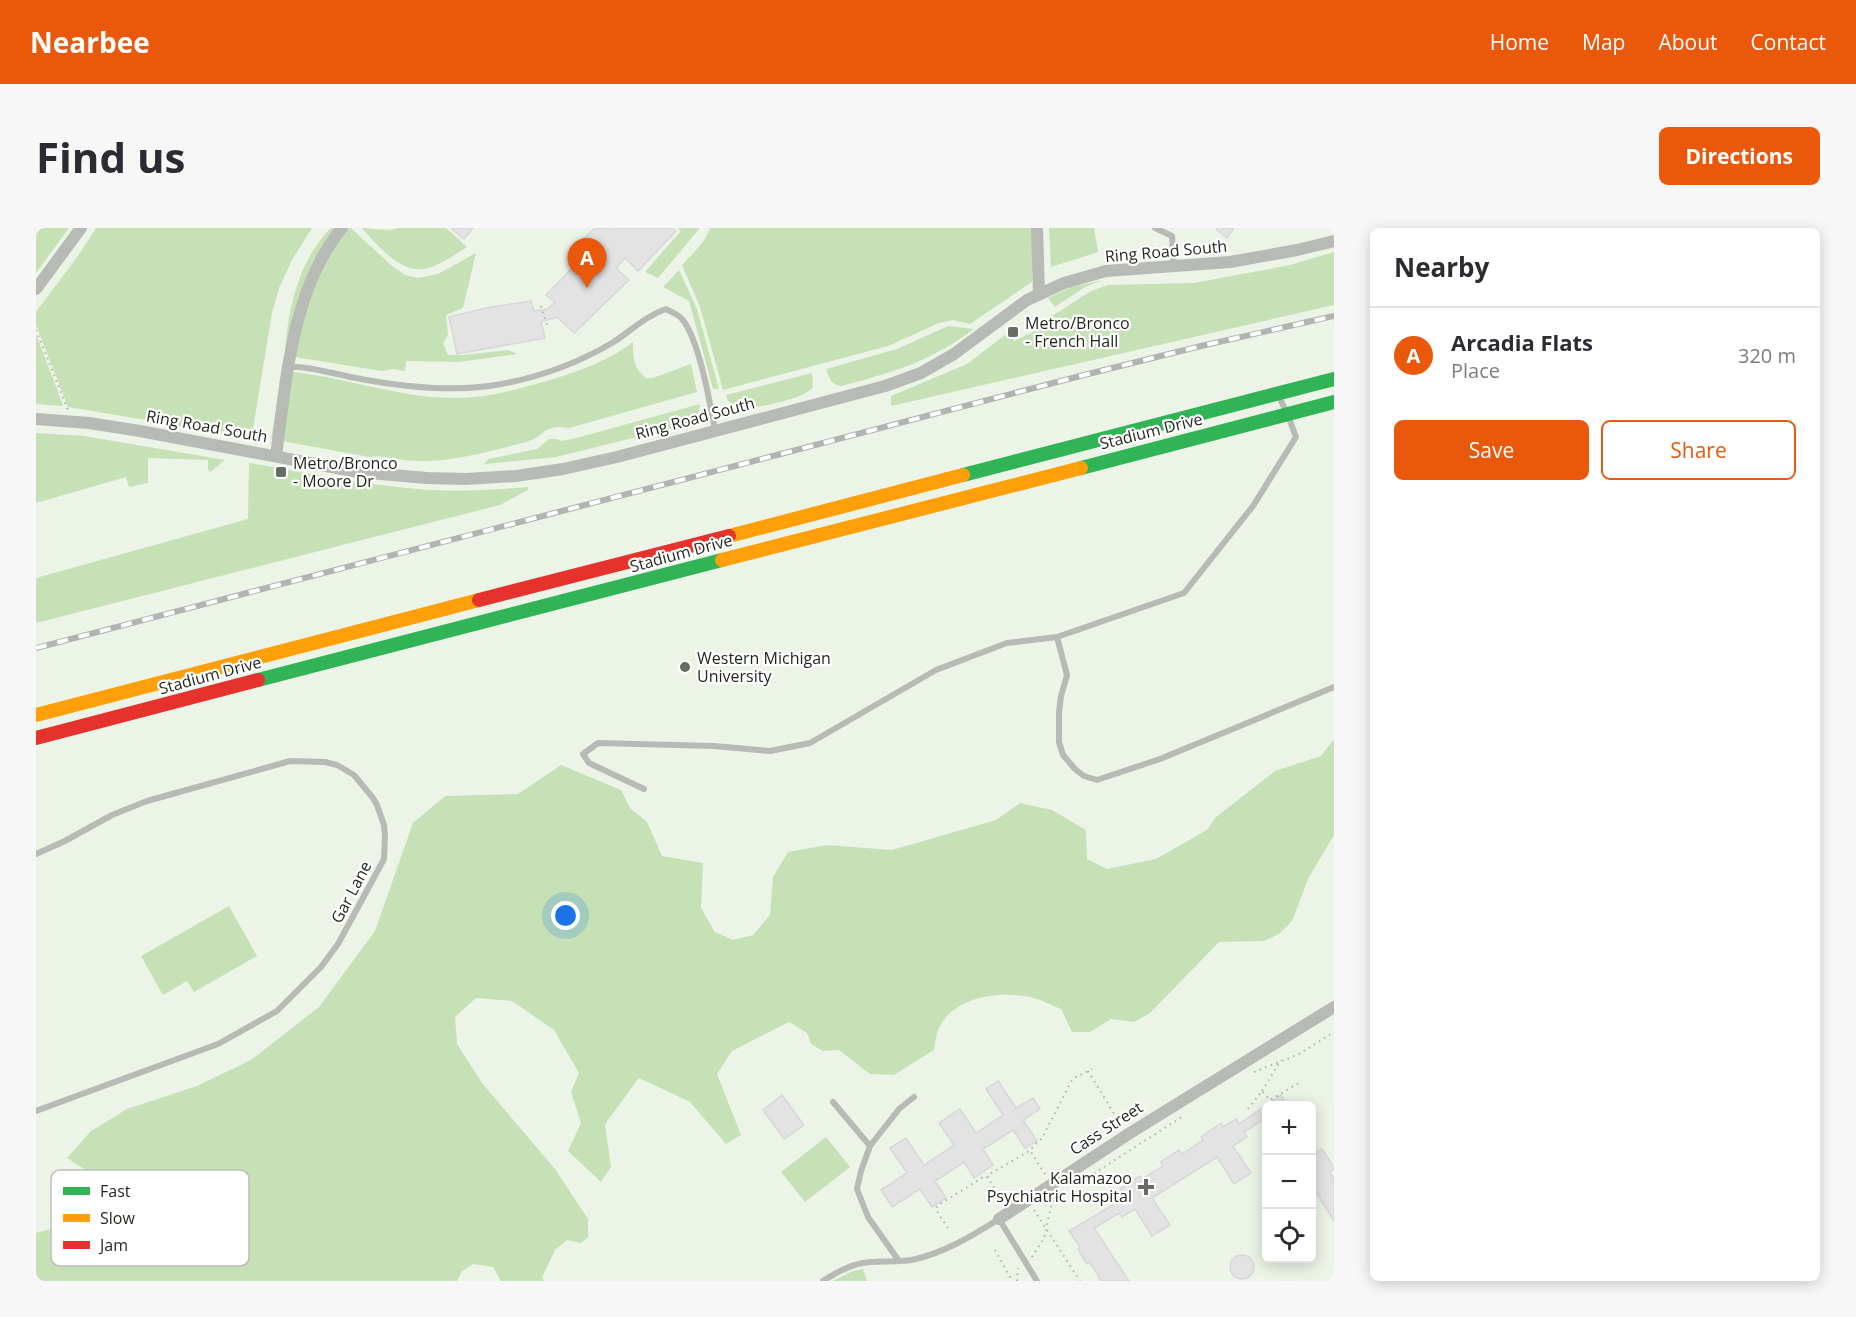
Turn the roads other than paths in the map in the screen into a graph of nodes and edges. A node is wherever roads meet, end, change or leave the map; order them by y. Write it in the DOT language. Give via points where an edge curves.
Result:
graph roads {
  1 [pos="81,228"];
  2 [pos="342,228"];
  3 [pos="1037,228"];
  4 [pos="1155,228"];
  5 [pos="1334,241"];
  6 [pos="1174,268"];
  7 [pos="36,289"];
  8 [pos="1039,295"];
  9 [pos="289,367"];
  10 [pos="1334,379"];
  11 [pos="1277,394"];
  12 [pos="1334,402"];
  13 [pos="1287,413"];
  14 [pos="36,419"];
  15 [pos="715,430"];
  16 [pos="276,456"];
  17 [pos="1057,637"];
  18 [pos="1334,687"];
  19 [pos="36,715"];
  20 [pos="36,738"];
  21 [pos="644,789"];
  22 [pos="36,854"];
  23 [pos="1334,1007"];
  24 [pos="914,1097"];
  25 [pos="833,1102"];
  26 [pos="36,1111"];
  27 [pos="870,1146"];
  28 [pos="1004,1215"];
  29 [pos="899,1261"];
  30 [pos="824,1281"];
  31 [pos="1037,1281"];
  1 -- 7 [label="street"];
  2 -- 9 [label="street" via="314,274 297,324"];
  3 -- 8 [label="street"];
  4 -- 6 [label="lane" via="1172,236"];
  5 -- 6 [label="street, Ring Road South" via="1230,262"];
  6 -- 8 [label="street, Ring Road South" via="1106,271"];
  8 -- 15 [label="street, Ring Road South" via="921,373"];
  9 -- 15 [label="lane" via="388,384 500,384 581,361 651,314 666,309 681,317 692,336"];
  9 -- 16 [label="street"];
  10 -- 11 [label="main road, Stadium Drive"];
  11 -- 13 [label="lane"];
  11 -- 19 [label="main road, Stadium Drive"];
  12 -- 13 [label="main road, Stadium Drive"];
  13 -- 17 [label="lane" via="1296,437 1253,506 1184,593"];
  13 -- 20 [label="main road, Stadium Drive"];
  14 -- 16 [label="street, Ring Road South" via="89,423"];
  15 -- 16 [label="street, Ring Road South" via="563,468 486,478 358,472"];
  17 -- 18 [label="lane" via="1067,675 1059,712 1059,742 1075,769 1097,780 1160,759"];
  17 -- 21 [label="lane" via="1007,643 936,670 810,743 770,751 598,743 583,753 589,763"];
  22 -- 26 [label="lane, Gar Lane" via="147,801 290,761 325,762 354,775 377,806 385,836 384,859 338,944 321,968 277,1011 218,1044"];
  23 -- 28 [label="street, Cass Street"];
  24 -- 27 [label="lane" via="899,1109"];
  25 -- 27 [label="lane"];
  27 -- 29 [label="lane" via="857,1189 867,1217"];
  28 -- 29 [label="lane, Cass Street" via="963,1242 928,1256"];
  28 -- 31 [label="lane"];
  29 -- 30 [label="lane, Cass Street" via="848,1266"];
}
